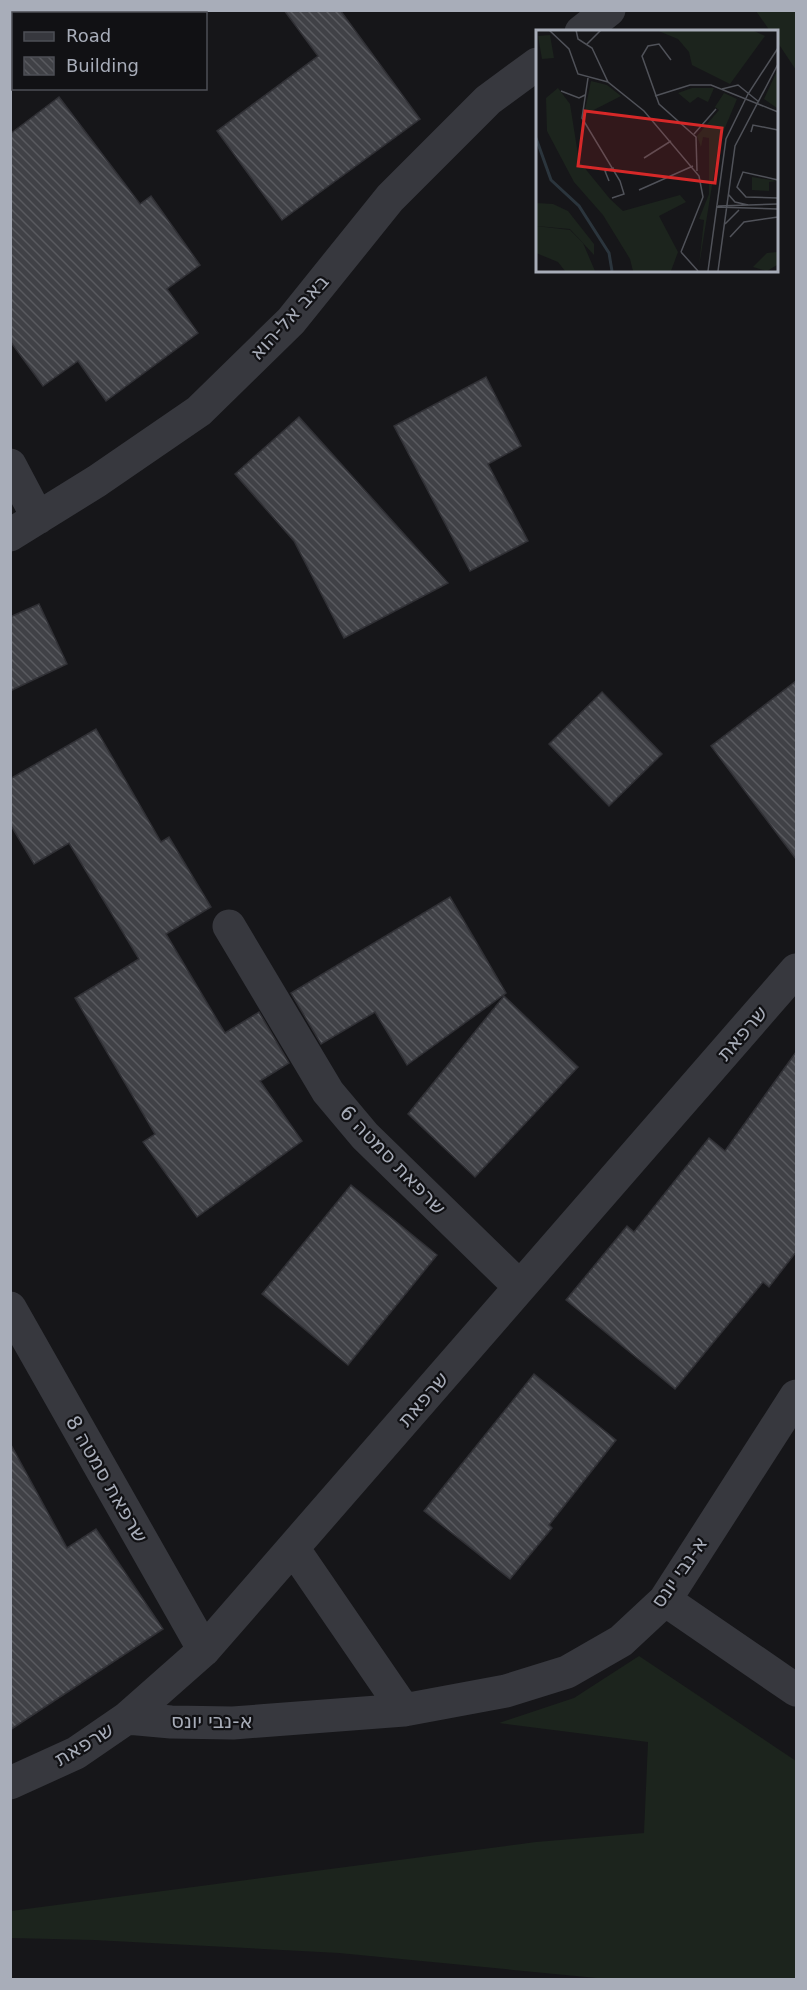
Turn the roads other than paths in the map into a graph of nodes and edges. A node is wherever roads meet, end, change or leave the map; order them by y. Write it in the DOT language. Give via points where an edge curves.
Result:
graph roads {
  1 [pos="609,10"];
  2 [pos="584,30"];
  3 [pos="536,65"];
  4 [pos="10,465"];
  5 [pos="38,518"];
  6 [pos="10,536"];
  7 [pos="229,926"];
  8 [pos="796,970"];
  9 [pos="520,1287"];
  10 [pos="10,1308"];
  11 [pos="796,1396"];
  12 [pos="293,1548"];
  13 [pos="665,1600"];
  14 [pos="204,1650"];
  15 [pos="796,1690"];
  16 [pos="404,1710"];
  17 [pos="127,1718"];
  18 [pos="10,1783"];
  1 -- 2 [label="street"];
  3 -- 5 [label="street, באב אל-הוא" via="488,100 390,198 291,321 199,411"];
  4 -- 5 [label="street"];
  5 -- 6 [label="street, באב אל-הוא"];
  7 -- 9 [label="street, שרפאת סמטה 6" via="328,1092 365,1136"];
  8 -- 9 [label="street, שרפאת"];
  9 -- 12 [label="street, שרפאת"];
  10 -- 14 [label="street, שרפאת סמטה 8"];
  11 -- 13 [label="street, א-נבי יונס"];
  12 -- 14 [label="street, שרפאת"];
  12 -- 16 [label="street"];
  13 -- 15 [label="street"];
  13 -- 16 [label="street, א-נבי יונס" via="621,1641 567,1672 506,1691"];
  14 -- 17 [label="street, שרפאת"];
  16 -- 17 [label="street, א-נבי יונס" via="233,1723"];
  17 -- 18 [label="street, שרפאת" via="75,1753"];
}
